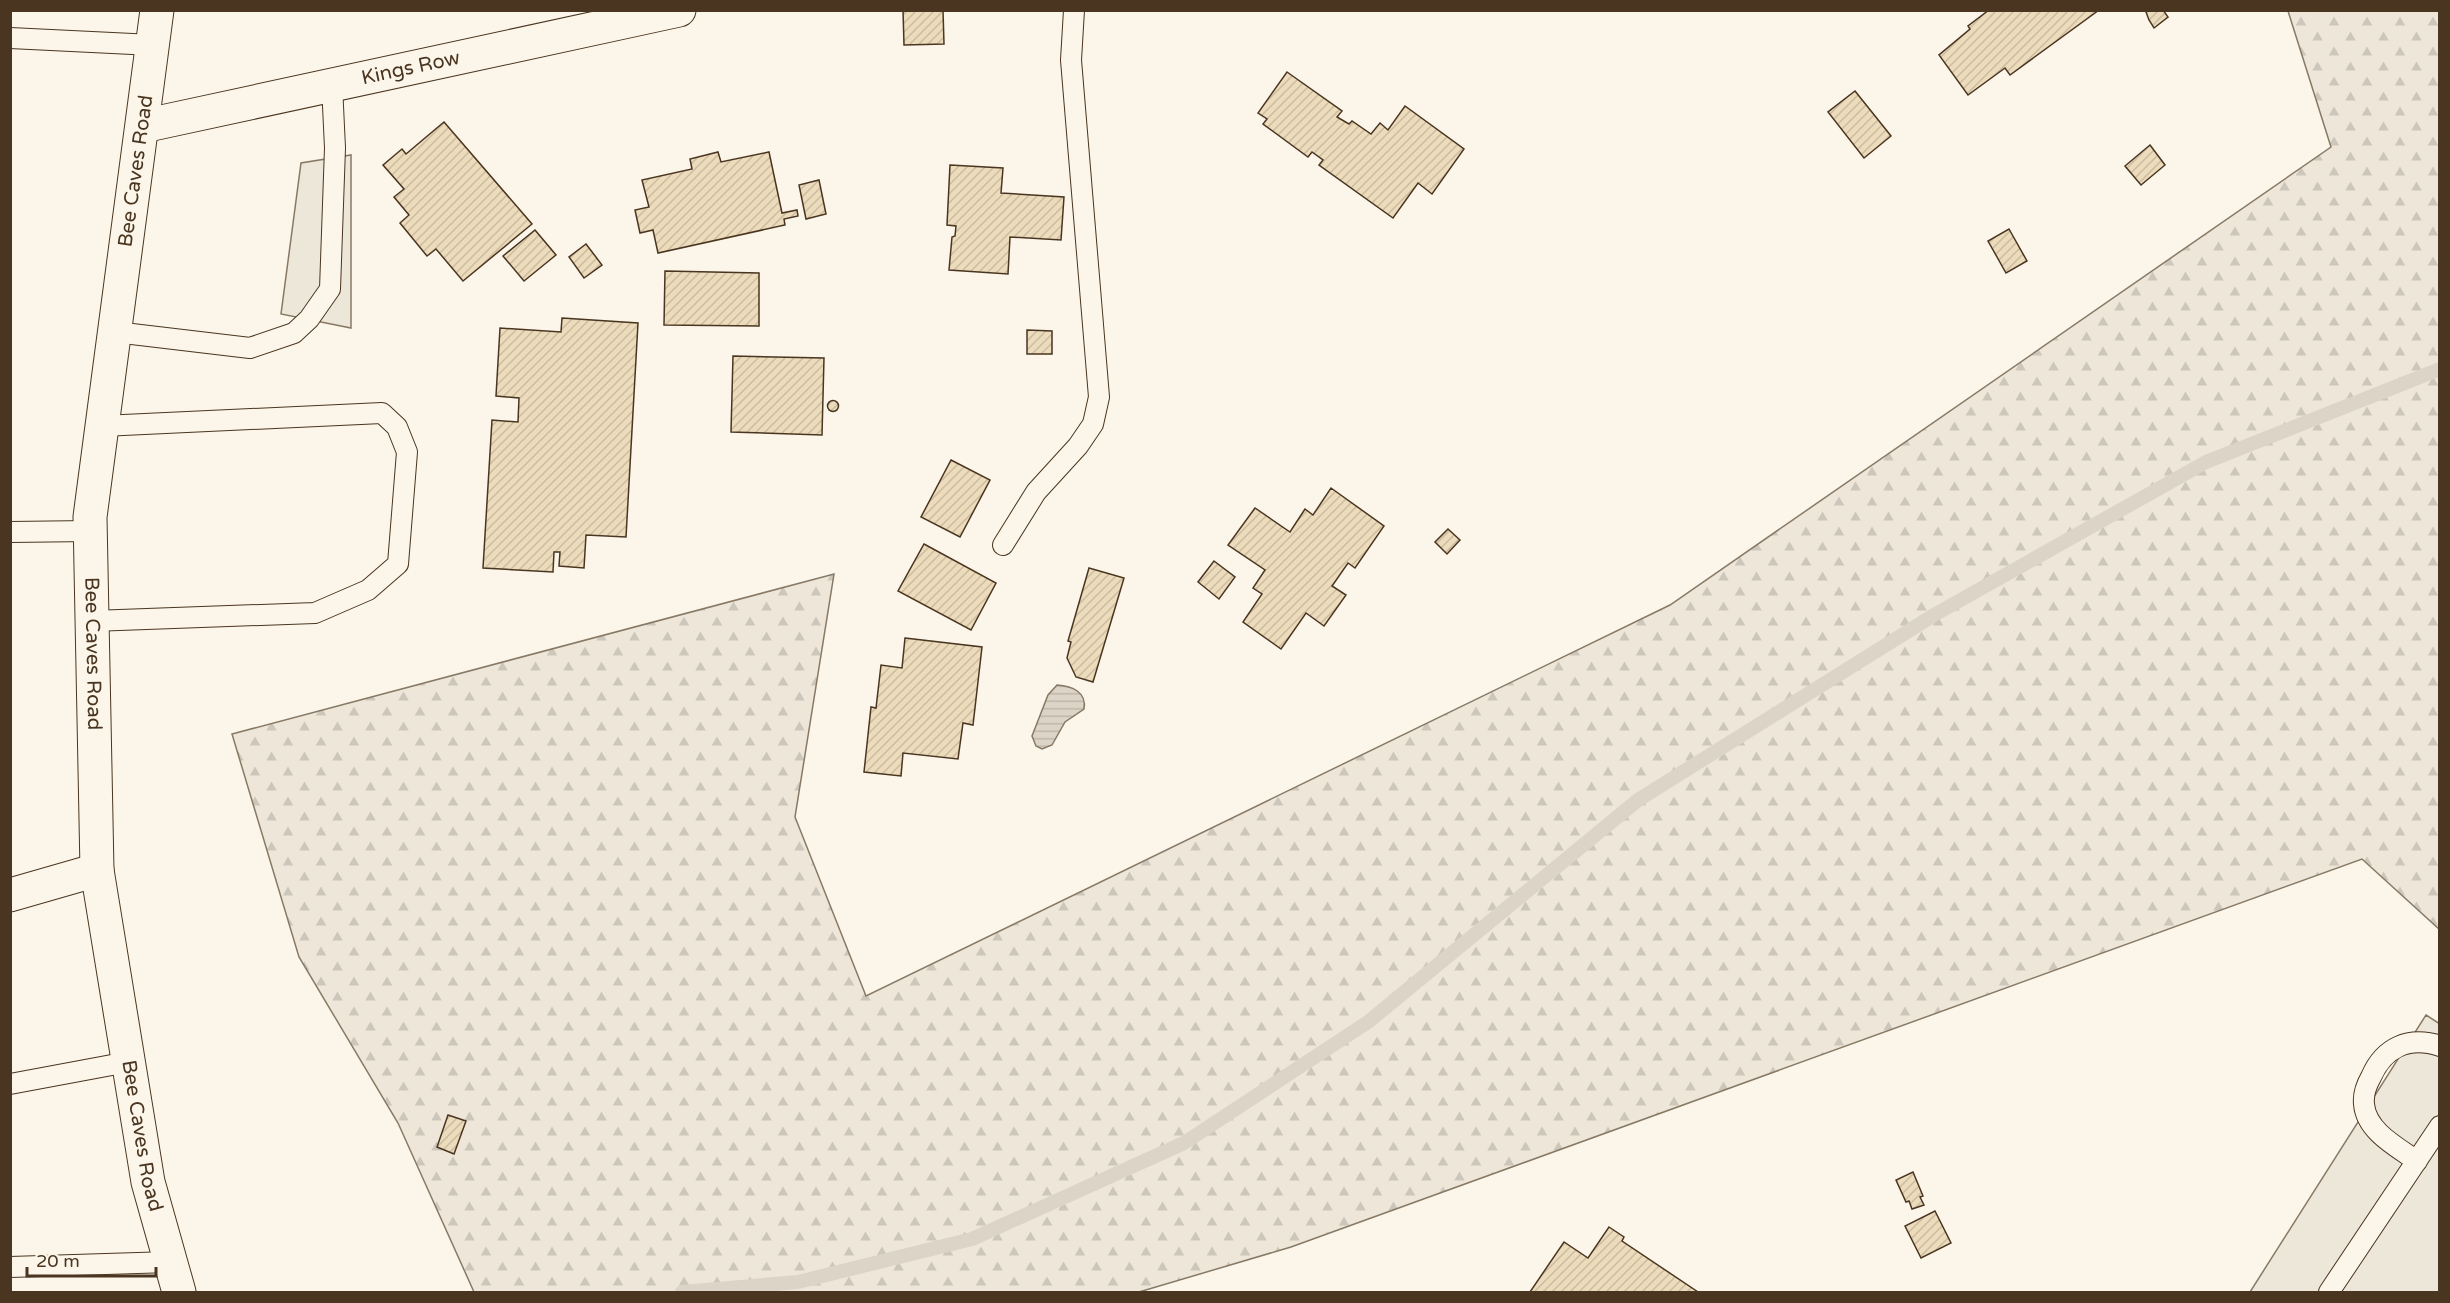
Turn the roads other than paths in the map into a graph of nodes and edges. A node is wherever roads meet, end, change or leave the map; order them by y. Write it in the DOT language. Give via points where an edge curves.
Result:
graph roads {
  1 [pos="157,10"];
  2 [pos="679,10"];
  3 [pos="1074,10"];
  4 [pos="10,38"];
  5 [pos="153,45"];
  6 [pos="332,85"];
  7 [pos="143,126"];
  8 [pos="115,332"];
  9 [pos="102,426"];
  10 [pos="90,531"];
  11 [pos="10,532"];
  12 [pos="1003,545"];
  13 [pos="92,621"];
  14 [pos="97,870"];
  15 [pos="10,895"];
  16 [pos="2439,1046"];
  17 [pos="128,1062"];
  18 [pos="10,1084"];
  19 [pos="2439,1126"];
  20 [pos="2416,1161"];
  21 [pos="10,1267"];
  22 [pos="175,1277"];
  23 [pos="2329,1293"];
  1 -- 5 [label="main road, Bee Caves Road"];
  2 -- 6 [label="main road, Kings Row"];
  3 -- 12 [label="lane" via="1071,60 1099,397 1093,424 1036,492"];
  4 -- 5 [label="lane"];
  5 -- 7 [label="main road, Bee Caves Road"];
  6 -- 7 [label="main road, Kings Row"];
  6 -- 8 [label="lane" via="335,148 330,289 309,319 294,333 250,348"];
  7 -- 8 [label="main road, Bee Caves Road"];
  8 -- 9 [label="main road, Bee Caves Road"];
  9 -- 10 [label="main road, Bee Caves Road"];
  9 -- 13 [label="lane" via="382,413 397,427 407,452 398,564 368,590 315,612"];
  10 -- 11 [label="lane"];
  10 -- 13 [label="main road, Bee Caves Road"];
  13 -- 14 [label="main road, Bee Caves Road"];
  14 -- 15 [label="main road"];
  14 -- 17 [label="main road, Bee Caves Road"];
  16 -- 20 [label="lane" via="2410,1042 2394,1048 2382,1056 2366,1087 2364,1104 2380,1135"];
  17 -- 18 [label="lane"];
  17 -- 22 [label="main road, Bee Caves Road" via="148,1182"];
  19 -- 20 [label="lane"];
  20 -- 23 [label="lane"];
  21 -- 22 [label="lane"];
}
